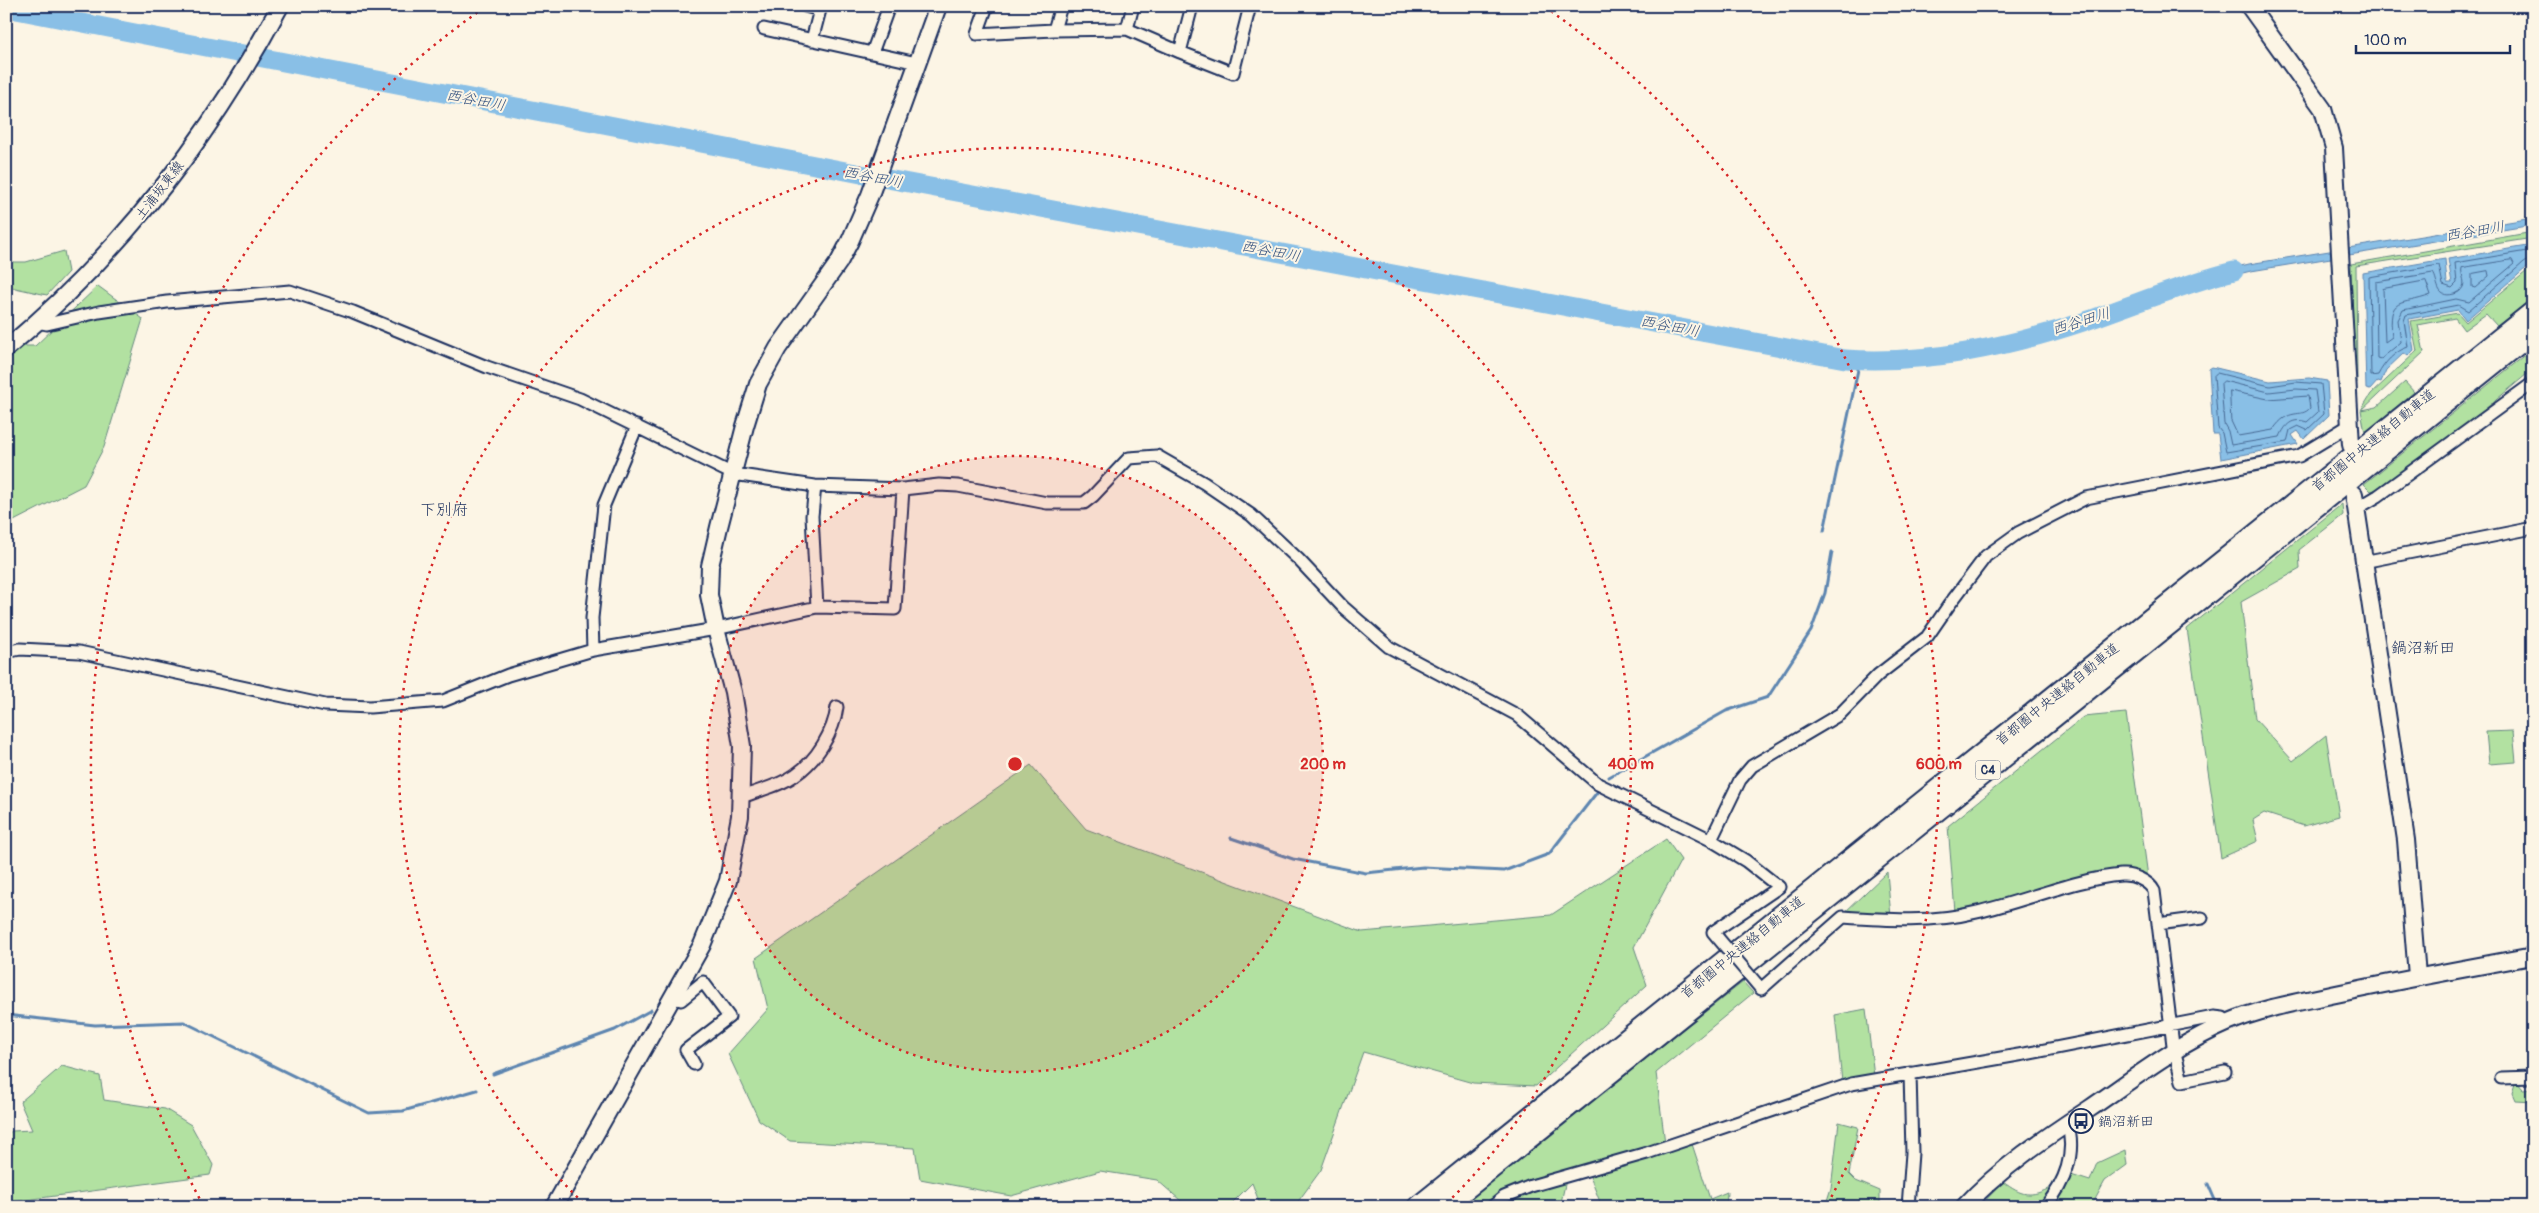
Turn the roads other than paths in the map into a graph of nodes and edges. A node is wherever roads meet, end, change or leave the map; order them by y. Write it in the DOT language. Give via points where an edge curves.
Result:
graph roads {
  1 [pos="280,6"];
  2 [pos="805,6"];
  3 [pos="889,6"];
  4 [pos="938,6"];
  5 [pos="987,6"];
  6 [pos="1061,6"];
  7 [pos="1133,6"];
  8 [pos="1192,6"];
  9 [pos="1250,6"];
  10 [pos="2250,6"];
  11 [pos="820,8"];
  12 [pos="764,29"];
  13 [pos="1127,29"];
  14 [pos="1054,30"];
  15 [pos="812,40"];
  16 [pos="1180,52"];
  17 [pos="872,54"];
  18 [pos="917,63"];
  19 [pos="2533,312"];
  20 [pos="37,322"];
  21 [pos="2533,332"];
  22 [pos="6,349"];
  23 [pos="2533,383"];
  24 [pos="2350,424"];
  25 [pos="636,426"];
  26 [pos="2351,445"];
  27 [pos="733,474"];
  28 [pos="815,486"];
  29 [pos="904,489"];
  30 [pos="2355,501"];
  31 [pos="2533,528"];
  32 [pos="2363,562"];
  33 [pos="817,607"];
  34 [pos="716,629"];
  35 [pos="593,650"];
  36 [pos="6,652"];
  37 [pos="837,708"];
  38 [pos="742,797"];
  39 [pos="1711,840"];
  40 [pos="2202,918"];
  41 [pos="2158,924"];
  42 [pos="2533,956"];
  43 [pos="2418,976"];
  44 [pos="673,998"];
  45 [pos="2227,1023"];
  46 [pos="2171,1024"];
  47 [pos="2174,1052"];
  48 [pos="694,1064"];
  49 [pos="2225,1072"];
  50 [pos="1910,1073"];
  51 [pos="2533,1077"];
  52 [pos="2501,1078"];
  53 [pos="2067,1123"];
  54 [pos="554,1207"];
  55 [pos="1418,1207"];
  56 [pos="1443,1207"];
  57 [pos="1492,1207"];
  58 [pos="1908,1207"];
  59 [pos="1964,1207"];
  60 [pos="2045,1207"];
  1 -- 20 [label="street, 土浦坂東線" via="244,70 190,150 125,234"];
  2 -- 11 [label="street"];
  3 -- 17 [label="street"];
  4 -- 18 [label="street"];
  5 -- 14 [label="street" via="977,34"];
  6 -- 14 [label="street"];
  7 -- 13 [label="street"];
  8 -- 16 [label="street"];
  9 -- 16 [label="street" via="1233,73"];
  10 -- 24 [label="street" via="2323,108 2334,148"];
  11 -- 15 [label="street"];
  12 -- 15 [label="street"];
  13 -- 14 [label="street"];
  13 -- 16 [label="street"];
  15 -- 17 [label="street"];
  17 -- 18 [label="street"];
  18 -- 27 [label="street" via="861,218 842,257 778,348 758,384"];
  19 -- 55 [label="highway, 首都圏中央連絡自動車道 / C4"];
  20 -- 22 [label="street, 土浦坂東線"];
  20 -- 25 [label="street" via="47,324 167,302 290,290 356,313 487,367 580,399"];
  21 -- 56 [label="highway, 首都圏中央連絡自動車道 / C4"];
  23 -- 30 [label="street" via="2378,496"];
  24 -- 26 [label="street"];
  24 -- 39 [label="street" via="2299,456 2086,498 2018,533 1982,561 1927,638 1878,675 1840,714 1752,766 1740,780"];
  25 -- 27 [label="street"];
  25 -- 35 [label="street" via="604,506 592,618"];
  27 -- 28 [label="street"];
  27 -- 34 [label="street" via="710,566 709,595"];
  28 -- 29 [label="street"];
  28 -- 33 [label="street" via="812,516"];
  29 -- 33 [label="street" via="895,609"];
  29 -- 39 [label="street" via="958,486 1047,504 1084,503 1128,458 1157,456 1204,482 1251,515 1343,608 1389,647 1516,714 1598,784"];
  30 -- 32 [label="street"];
  31 -- 32 [label="street"];
  32 -- 43 [label="street" via="2406,840"];
  33 -- 34 [label="street"];
  34 -- 35 [label="street"];
  34 -- 38 [label="street" via="728,671 742,746"];
  35 -- 36 [label="street" via="508,675 443,701 370,707 325,705 79,652 20,649"];
  37 -- 38 [label="street" via="828,735 802,769 784,781"];
  38 -- 44 [label="street" via="732,864 720,903"];
  39 -- 41 [label="street, bridge" via="1746,861 1779,887 1713,932 1761,989 1843,917 1927,919 1975,913 2092,880 2123,875 2148,882 2151,886"];
  40 -- 41 [label="street"];
  41 -- 46 [label="street"];
  42 -- 43 [label="street"];
  43 -- 45 [label="street" via="2264,1010"];
  44 -- 48 [label="street" via="681,1000 703,982 729,1017 686,1050"];
  44 -- 54 [label="street"];
  45 -- 46 [label="street" via="2219,1017"];
  45 -- 47 [label="street"];
  46 -- 47 [label="street"];
  46 -- 50 [label="street" via="2085,1043"];
  47 -- 49 [label="street" via="2182,1081"];
  47 -- 53 [label="street"];
  50 -- 57 [label="street" via="1834,1089 1647,1153 1566,1174 1504,1197"];
  50 -- 58 [label="street" via="1912,1152"];
  51 -- 52 [label="street"];
  53 -- 59 [label="street" via="2002,1170"];
  53 -- 60 [label="street" via="2071,1145 2068,1168"];
}
